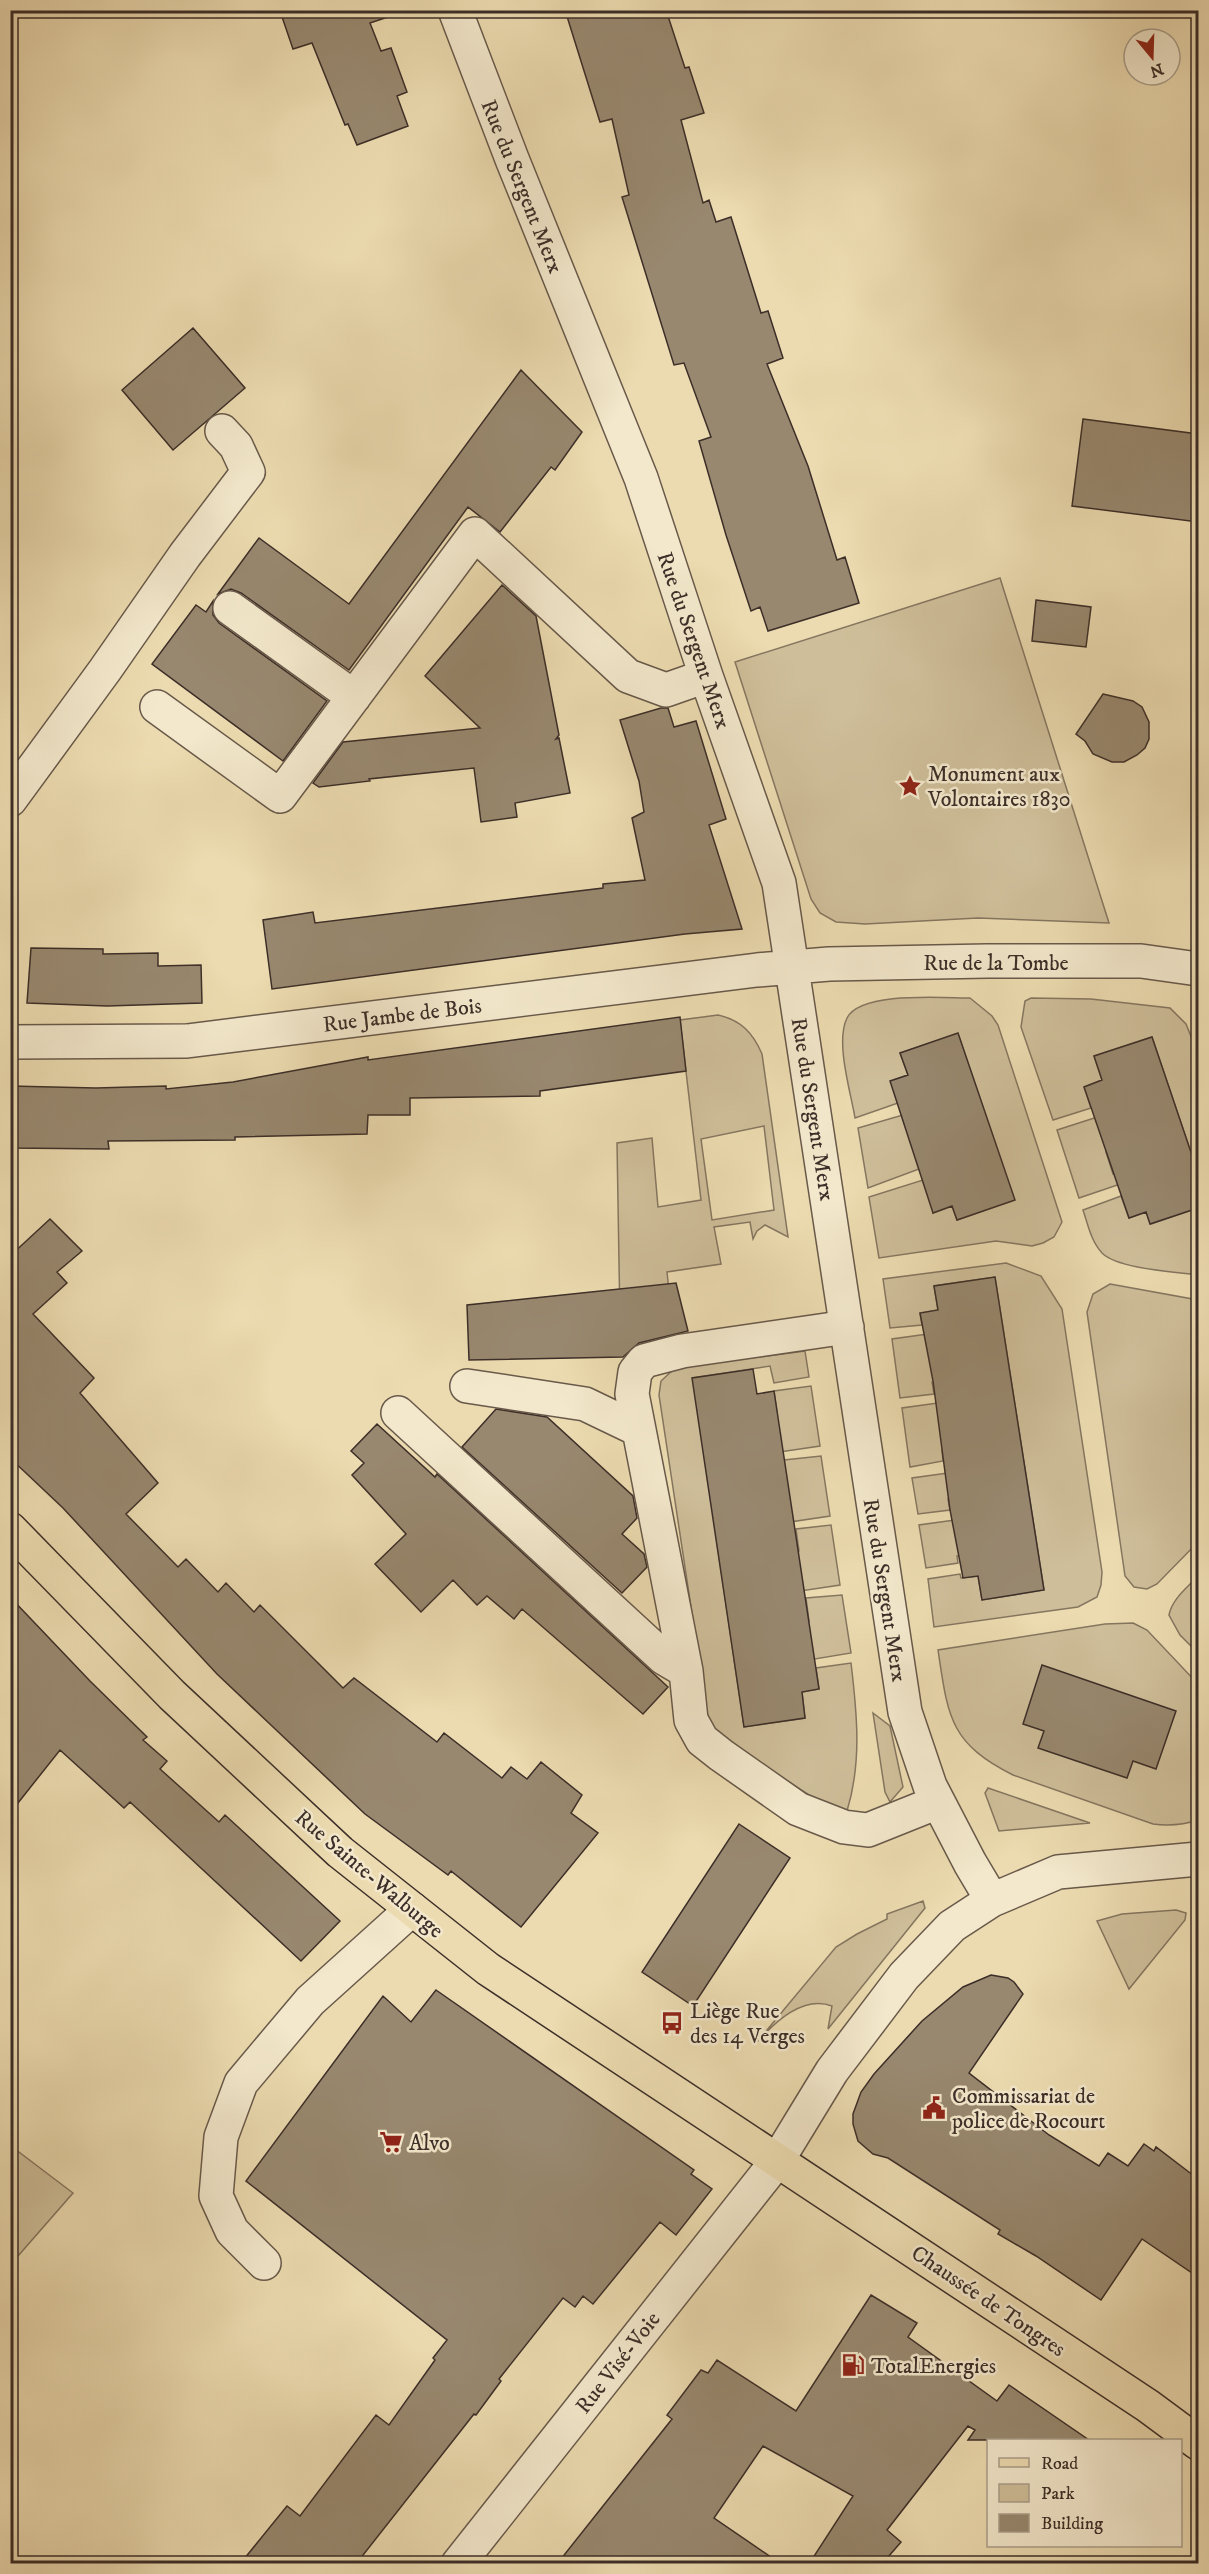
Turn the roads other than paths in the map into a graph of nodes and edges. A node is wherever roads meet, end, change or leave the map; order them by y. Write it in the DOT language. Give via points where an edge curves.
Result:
graph roads {
  1 [pos="455,10"];
  2 [pos="222,430"];
  3 [pos="230,608"];
  4 [pos="706,676"];
  5 [pos="354,696"];
  6 [pos="157,707"];
  7 [pos="10,800"];
  8 [pos="792,967"];
  9 [pos="1198,969"];
  10 [pos="10,1042"];
  11 [pos="847,1327"];
  12 [pos="467,1386"];
  13 [pos="398,1413"];
  14 [pos="637,1429"];
  15 [pos="10,1528"];
  16 [pos="686,1671"];
  17 [pos="938,1803"];
  18 [pos="1198,1859"];
  19 [pos="992,1900"];
  20 [pos="412,1909"];
  21 [pos="777,2161"];
  22 [pos="264,2263"];
  23 [pos="1198,2443"];
  24 [pos="458,2564"];
  1 -- 4 [label="street, Rue du Sergent Merx" via="640,478"];
  2 -- 7 [label="street" via="236,446 248,472"];
  3 -- 5 [label="street"];
  4 -- 5 [label="street" via="666,690 628,676 476,534"];
  4 -- 8 [label="street, Rue du Sergent Merx" via="779,883"];
  5 -- 6 [label="street" via="280,796"];
  8 -- 9 [label="street, Rue de la Tombe" via="1141,961"];
  8 -- 10 [label="street, Rue Jambe de Bois" via="187,1041"];
  8 -- 11 [label="street, Rue du Sergent Merx"];
  11 -- 14 [label="street" via="682,1351 644,1361 635,1372 632,1394"];
  11 -- 17 [label="street, Rue du Sergent Merx" via="905,1712"];
  12 -- 14 [label="street" via="585,1404"];
  13 -- 16 [label="street" via="664,1658"];
  14 -- 16 [label="street"];
  15 -- 20 [label="main road, Rue Sainte-Walburge" via="172,1695 340,1852"];
  16 -- 17 [label="street" via="691,1720 702,1740 798,1809 844,1827 868,1830"];
  17 -- 19 [label="street, Rue du Sergent Merx"];
  18 -- 19 [label="street" via="1058,1872"];
  19 -- 21 [label="street" via="952,1926 904,1976 832,2071"];
  20 -- 21 [label="main road, Rue Sainte-Walburge" via="488,1970"];
  20 -- 22 [label="street" via="310,2001 241,2083 221,2137 216,2196 232,2230"];
  21 -- 23 [label="main road, Chaussée de Tongres"];
  21 -- 24 [label="street, Rue Visé-Voie"];
}
